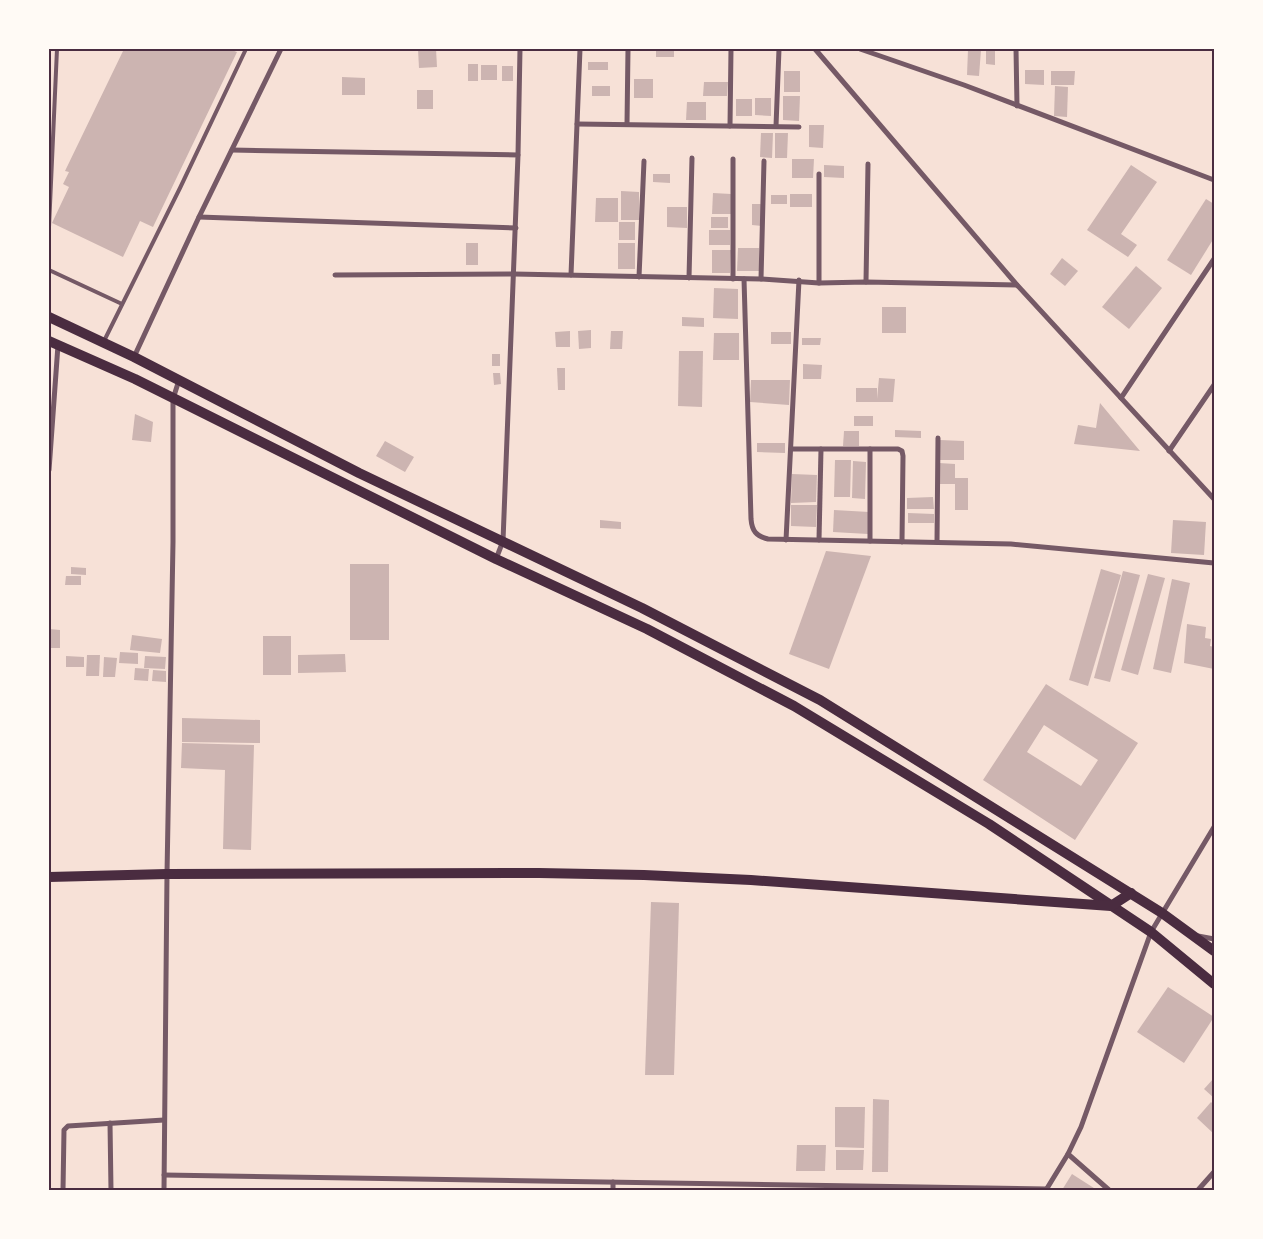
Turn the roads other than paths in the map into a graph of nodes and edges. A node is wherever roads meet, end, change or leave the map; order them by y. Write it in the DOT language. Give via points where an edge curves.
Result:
graph roads {
  1 [pos="57,49"];
  2 [pos="246,49"];
  3 [pos="281,49"];
  4 [pos="520,49"];
  5 [pos="580,49"];
  6 [pos="628,49"];
  7 [pos="731,49"];
  8 [pos="779,49"];
  9 [pos="815,49"];
  10 [pos="860,49"];
  11 [pos="1016,49"];
  12 [pos="1017,106"];
  13 [pos="577,124"];
  14 [pos="627,124"];
  15 [pos="730,126"];
  16 [pos="776,126"];
  17 [pos="799,127"];
  18 [pos="232,150"];
  19 [pos="518,155"];
  20 [pos="692,158"];
  21 [pos="734,159"];
  22 [pos="644,161"];
  23 [pos="764,161"];
  24 [pos="868,164"];
  25 [pos="819,174"];
  26 [pos="1214,180"];
  27 [pos="199,217"];
  28 [pos="49,227"];
  29 [pos="516,228"];
  30 [pos="1214,259"];
  31 [pos="49,270"];
  32 [pos="514,274"];
  33 [pos="335,275"];
  34 [pos="571,275"];
  35 [pos="639,277"];
  36 [pos="689,278"];
  37 [pos="733,279"];
  38 [pos="744,279"];
  39 [pos="761,279"];
  40 [pos="799,280"];
  41 [pos="866,282"];
  42 [pos="819,283"];
  43 [pos="1017,285"];
  44 [pos="122,304"];
  45 [pos="49,318"];
  46 [pos="103,342"];
  47 [pos="53,343"];
  48 [pos="134,357"];
  49 [pos="179,380"];
  50 [pos="1214,385"];
  51 [pos="1121,398"];
  52 [pos="172,399"];
  53 [pos="938,438"];
  54 [pos="791,449"];
  55 [pos="821,449"];
  56 [pos="870,449"];
  57 [pos="1169,450"];
  58 [pos="49,470"];
  59 [pos="1214,500"];
  60 [pos="786,540"];
  61 [pos="819,540"];
  62 [pos="503,541"];
  63 [pos="870,541"];
  64 [pos="902,542"];
  65 [pos="936,542"];
  66 [pos="496,560"];
  67 [pos="1214,563"];
  68 [pos="1214,827"];
  69 [pos="167,874"];
  70 [pos="49,877"];
  71 [pos="1131,893"];
  72 [pos="1111,906"];
  73 [pos="1162,913"];
  74 [pos="1151,932"];
  75 [pos="1193,935"];
  76 [pos="1214,939"];
  77 [pos="1214,951"];
  78 [pos="1214,984"];
  79 [pos="164,1120"];
  80 [pos="110,1122"];
  81 [pos="1068,1154"];
  82 [pos="1214,1172"];
  83 [pos="164,1175"];
  84 [pos="613,1182"];
  85 [pos="774,1187"];
  86 [pos="894,1188"];
  87 [pos="63,1190"];
  88 [pos="111,1190"];
  89 [pos="164,1190"];
  90 [pos="613,1190"];
  91 [pos="1046,1190"];
  92 [pos="1109,1190"];
  93 [pos="1198,1190"];
  1 -- 28 [label="lane"];
  2 -- 44 [label="lane"];
  3 -- 18 [label="street"];
  4 -- 19 [label="street"];
  5 -- 13 [label="street"];
  6 -- 14 [label="street"];
  7 -- 15 [label="street"];
  8 -- 16 [label="street"];
  9 -- 43 [label="street"];
  10 -- 12 [label="street"];
  11 -- 12 [label="street"];
  12 -- 26 [label="street"];
  13 -- 14 [label="street"];
  13 -- 34 [label="street"];
  14 -- 15 [label="street"];
  15 -- 16 [label="street"];
  16 -- 17 [label="street"];
  18 -- 19 [label="street"];
  18 -- 27 [label="street"];
  19 -- 29 [label="street"];
  20 -- 36 [label="street"];
  21 -- 37 [label="street"];
  22 -- 35 [label="street"];
  23 -- 39 [label="street"];
  24 -- 41 [label="street"];
  25 -- 42 [label="street"];
  27 -- 29 [label="street"];
  27 -- 48 [label="street"];
  29 -- 32 [label="street"];
  30 -- 51 [label="street"];
  31 -- 44 [label="lane"];
  32 -- 33 [label="street"];
  32 -- 34 [label="street"];
  32 -- 62 [label="street"];
  34 -- 35 [label="street"];
  35 -- 36 [label="street"];
  36 -- 37 [label="street"];
  37 -- 38 [label="street"];
  38 -- 39 [label="street"];
  38 -- 60 [label="street" via="752,528 755,534 768,540"];
  39 -- 40 [label="street"];
  40 -- 42 [label="street"];
  40 -- 54 [label="street"];
  41 -- 42 [label="street"];
  41 -- 43 [label="street"];
  43 -- 51 [label="street"];
  44 -- 46 [label="lane"];
  45 -- 46 [label="main road"];
  46 -- 48 [label="main road"];
  47 -- 52 [label="main road"];
  47 -- 58 [label="street"];
  48 -- 49 [label="main road"];
  49 -- 52 [label="street"];
  49 -- 62 [label="main road" via="360,473"];
  50 -- 57 [label="street"];
  51 -- 57 [label="street"];
  52 -- 66 [label="main road"];
  52 -- 69 [label="street" via="173,542"];
  53 -- 65 [label="street"];
  54 -- 55 [label="street"];
  54 -- 60 [label="street"];
  55 -- 56 [label="street"];
  55 -- 61 [label="street"];
  56 -- 63 [label="street"];
  56 -- 64 [label="street" via="898,449 902,452"];
  57 -- 59 [label="street"];
  60 -- 61 [label="street"];
  61 -- 63 [label="street"];
  62 -- 66 [label="street"];
  62 -- 71 [label="main road" via="820,700"];
  63 -- 64 [label="street"];
  64 -- 65 [label="street"];
  65 -- 67 [label="street" via="1010,544"];
  66 -- 72 [label="main road" via="646,629 794,706 988,824"];
  68 -- 73 [label="street"];
  69 -- 70 [label="main road"];
  69 -- 72 [label="main road" via="644,875 761,880"];
  69 -- 79 [label="street"];
  71 -- 72 [label="main road"];
  71 -- 73 [label="main road"];
  72 -- 74 [label="main road"];
  73 -- 74 [label="street"];
  73 -- 75 [label="main road"];
  74 -- 78 [label="main road"];
  74 -- 81 [label="street" via="1081,1127"];
  75 -- 76 [label="street"];
  75 -- 77 [label="main road"];
  79 -- 80 [label="street"];
  79 -- 83 [label="street"];
  80 -- 87 [label="street" via="76,1124 64,1130"];
  80 -- 88 [label="street"];
  81 -- 91 [label="street"];
  81 -- 92 [label="street"];
  82 -- 93 [label="street"];
  83 -- 84 [label="street"];
  83 -- 89 [label="street"];
  84 -- 85 [label="street"];
  84 -- 90 [label="street"];
  85 -- 86 [label="street"];
  86 -- 91 [label="street"];
}
